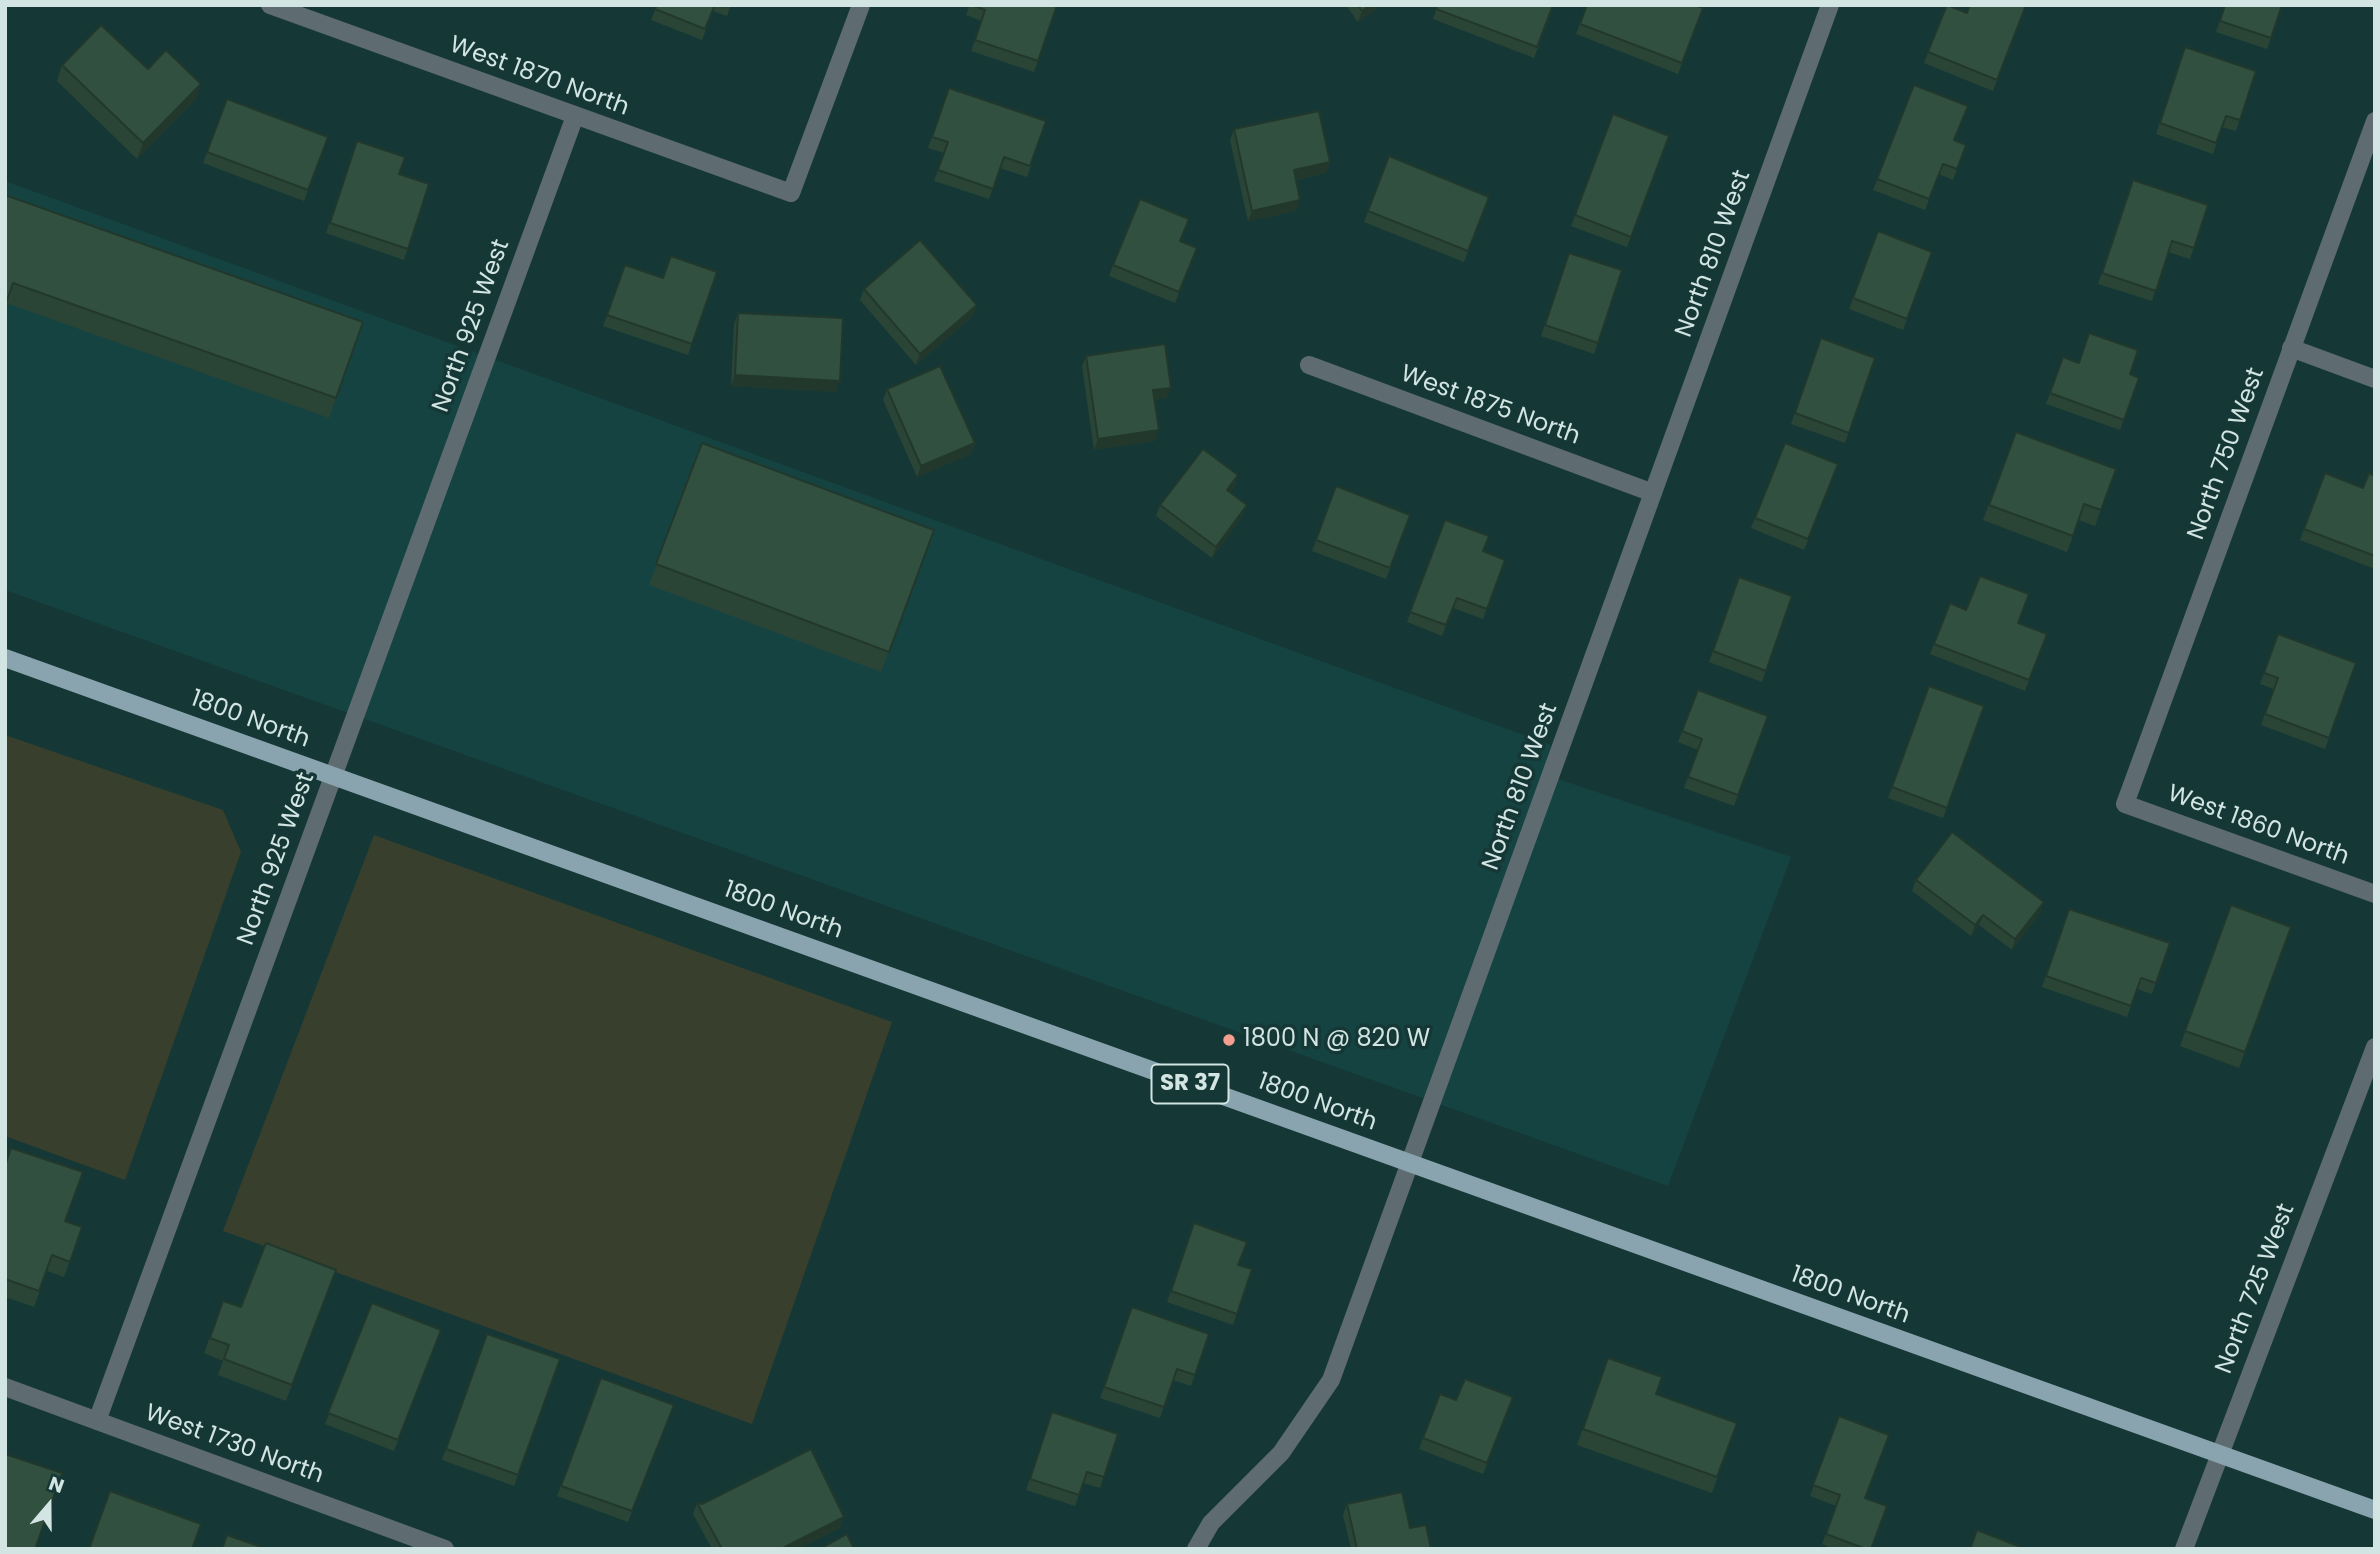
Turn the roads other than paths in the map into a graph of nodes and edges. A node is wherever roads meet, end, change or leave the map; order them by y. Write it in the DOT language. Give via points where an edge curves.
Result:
graph roads {
  1 [pos="861,5"];
  2 [pos="1830,5"];
  3 [pos="269,6"];
  4 [pos="575,116"];
  5 [pos="2375,121"];
  6 [pos="2291,348"];
  7 [pos="1309,365"];
  8 [pos="2375,379"];
  9 [pos="1653,493"];
  10 [pos="5,658"];
  11 [pos="334,775"];
  12 [pos="2125,804"];
  13 [pos="2375,894"];
  14 [pos="2375,1047"];
  15 [pos="1410,1163"];
  16 [pos="5,1387"];
  17 [pos="97,1421"];
  18 [pos="2220,1454"];
  19 [pos="2375,1510"];
  20 [pos="445,1549"];
  21 [pos="1196,1549"];
  22 [pos="2184,1549"];
  1 -- 4 [label="street, West 1870 North" via="791,193"];
  2 -- 9 [label="street, North 810 West"];
  3 -- 4 [label="street, West 1870 North"];
  4 -- 11 [label="street, North 925 West"];
  5 -- 6 [label="street, North 750 West"];
  6 -- 8 [label="street"];
  6 -- 12 [label="street, North 750 West"];
  7 -- 9 [label="street, West 1875 North"];
  9 -- 15 [label="street, North 810 West"];
  10 -- 11 [label="main road, 1800 North / SR 37"];
  11 -- 15 [label="main road, 1800 North / SR 37"];
  11 -- 17 [label="street, North 925 West"];
  12 -- 13 [label="street, West 1860 North"];
  14 -- 18 [label="street, North 725 West"];
  15 -- 18 [label="main road, 1800 North / SR 37"];
  15 -- 21 [label="street, North 810 West" via="1331,1380 1280,1453 1211,1523"];
  16 -- 17 [label="street, West 1730 North"];
  17 -- 20 [label="street, West 1730 North"];
  18 -- 19 [label="main road, 1800 North / SR 37"];
  18 -- 22 [label="street, North 725 West"];
}
